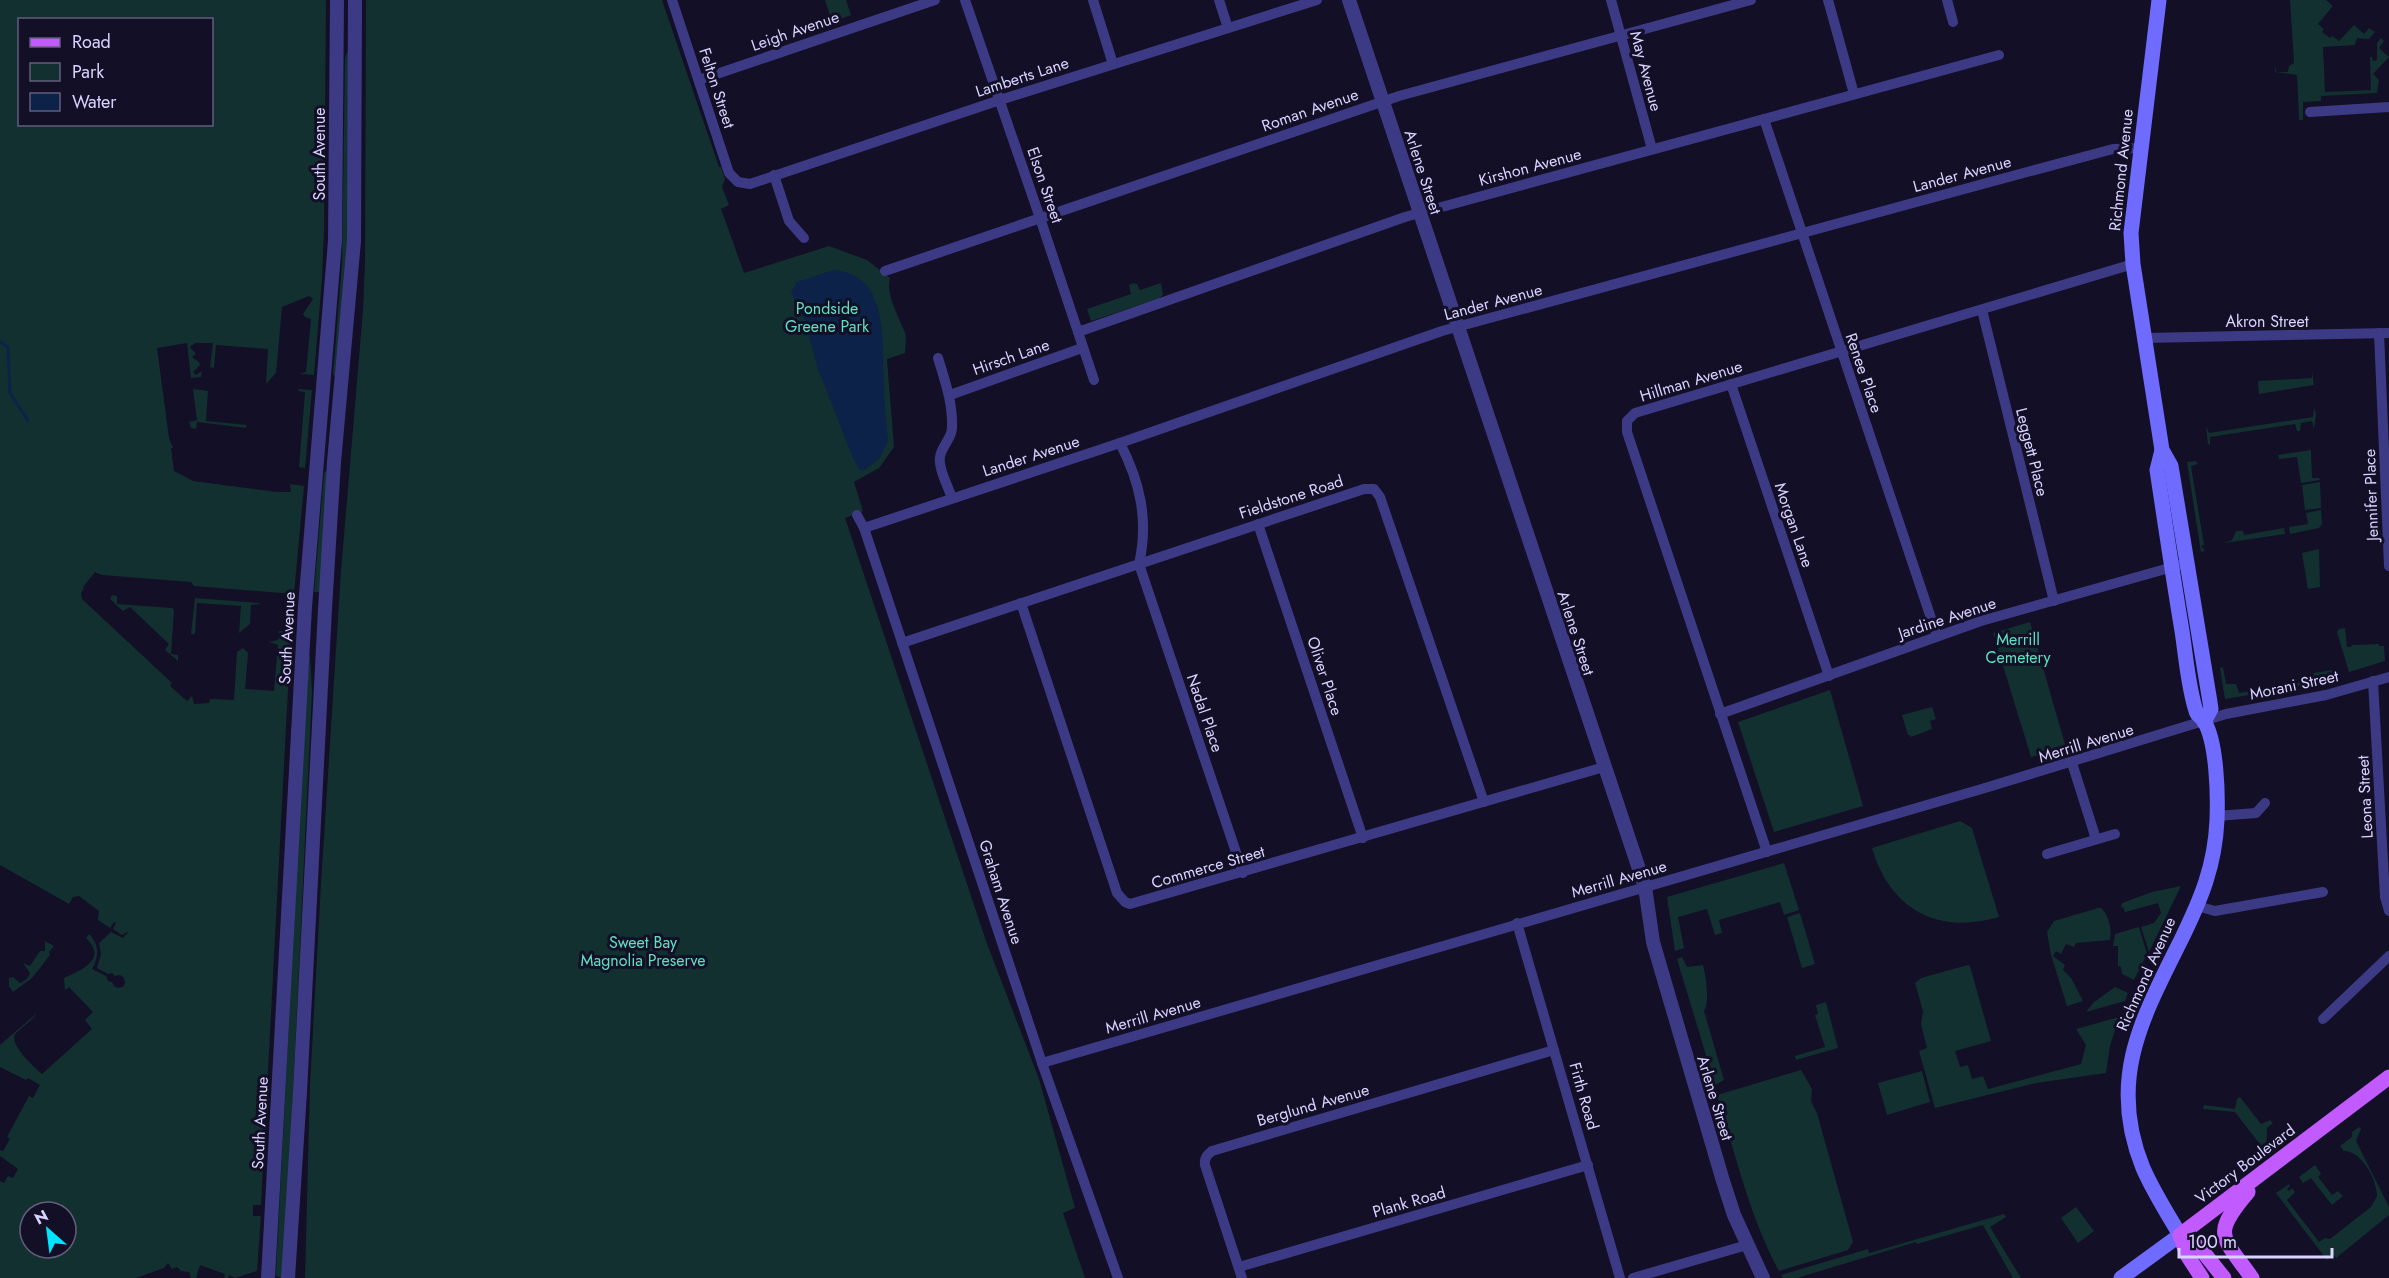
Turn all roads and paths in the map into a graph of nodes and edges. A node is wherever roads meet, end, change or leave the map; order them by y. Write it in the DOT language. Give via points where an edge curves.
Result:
graph roads {
  1 [pos="338,0"];
  2 [pos="355,0"];
  3 [pos="672,0"];
  4 [pos="935,0"];
  5 [pos="964,0"];
  6 [pos="1093,0"];
  7 [pos="1219,0"];
  8 [pos="1317,0"];
  9 [pos="1349,0"];
  10 [pos="1611,0"];
  11 [pos="1751,0"];
  12 [pos="1828,0"];
  13 [pos="1947,0"];
  14 [pos="2159,0"];
  15 [pos="1953,22"];
  16 [pos="1228,28"];
  17 [pos="1621,36"];
  18 [pos="1999,56"];
  19 [pos="1113,64"];
  20 [pos="699,80"];
  21 [pos="1854,93"];
  22 [pos="1000,100"];
  23 [pos="1383,101"];
  24 [pos="2389,107"];
  25 [pos="2310,112"];
  26 [pos="1764,119"];
  27 [pos="2142,148"];
  28 [pos="1652,149"];
  29 [pos="774,175"];
  30 [pos="738,182"];
  31 [pos="1419,213"];
  32 [pos="1041,218"];
  33 [pos="1803,233"];
  34 [pos="804,237"];
  35 [pos="2133,264"];
  36 [pos="885,271"];
  37 [pos="1982,310"];
  38 [pos="1456,327"];
  39 [pos="1078,332"];
  40 [pos="2384,333"];
  41 [pos="2145,338"];
  42 [pos="1082,348"];
  43 [pos="1841,351"];
  44 [pos="938,358"];
  45 [pos="1094,380"];
  46 [pos="1731,384"];
  47 [pos="950,395"];
  48 [pos="2386,424"];
  49 [pos="1120,443"];
  50 [pos="952,498"];
  51 [pos="857,516"];
  52 [pos="1258,524"];
  53 [pos="864,528"];
  54 [pos="1139,564"];
  55 [pos="2179,565"];
  56 [pos="2389,566"];
  57 [pos="2054,601"];
  58 [pos="1020,603"];
  59 [pos="1937,636"];
  60 [pos="902,643"];
  61 [pos="1829,676"];
  62 [pos="2389,677"];
  63 [pos="2373,681"];
  64 [pos="1720,714"];
  65 [pos="2204,722"];
  66 [pos="2072,763"];
  67 [pos="1604,767"];
  68 [pos="1484,802"];
  69 [pos="2265,803"];
  70 [pos="2217,816"];
  71 [pos="2115,834"];
  72 [pos="1363,838"];
  73 [pos="2096,839"];
  74 [pos="1767,852"];
  75 [pos="2047,854"];
  76 [pos="1243,873"];
  77 [pos="1645,887"];
  78 [pos="2323,892"];
  79 [pos="2197,906"];
  80 [pos="2389,911"];
  81 [pos="1517,923"];
  82 [pos="2389,956"];
  83 [pos="2323,1019"];
  84 [pos="1554,1050"];
  85 [pos="1042,1063"];
  86 [pos="2389,1077"];
  87 [pos="1588,1166"];
  88 [pos="2270,1168"];
  89 [pos="2180,1235"];
  90 [pos="1747,1245"];
  91 [pos="1241,1273"];
  92 [pos="268,1278"];
  93 [pos="288,1278"];
  94 [pos="1118,1278"];
  95 [pos="1620,1278"];
  96 [pos="1633,1278"];
  97 [pos="1762,1278"];
  98 [pos="2121,1278"];
  99 [pos="2202,1278"];
  100 [pos="2224,1278"];
  101 [pos="2252,1278"];
  1 -- 92 [label="street, South Avenue" via="335,241 304,619"];
  2 -- 93 [label="street, South Avenue" via="354,241 328,553"];
  3 -- 20 [label="street, Felton Street"];
  4 -- 20 [label="street, Leigh Avenue"];
  5 -- 22 [label="street, Elson Street"];
  6 -- 19 [label="street"];
  7 -- 16 [label="street"];
  8 -- 16 [label="street, Lamberts Lane"];
  9 -- 23 [label="street, Arlene Street"];
  10 -- 17 [label="street, May Avenue"];
  11 -- 17 [label="street, Roman Avenue"];
  12 -- 21 [label="street"];
  13 -- 15 [label="street"];
  14 -- 27 [label="main road, Richmond Avenue"];
  16 -- 19 [label="street, Lamberts Lane"];
  17 -- 23 [label="street, Roman Avenue"];
  17 -- 28 [label="street, May Avenue"];
  18 -- 21 [label="street, Kirshon Avenue"];
  19 -- 22 [label="street, Lamberts Lane"];
  20 -- 30 [label="street, Felton Street" via="729,173"];
  21 -- 26 [label="street, Kirshon Avenue"];
  22 -- 29 [label="street, Lamberts Lane"];
  22 -- 32 [label="street, Elson Street"];
  23 -- 31 [label="street, Arlene Street"];
  23 -- 32 [label="street, Roman Avenue"];
  24 -- 25 [label="street"];
  26 -- 28 [label="street, Kirshon Avenue"];
  26 -- 33 [label="street, Renee Place"];
  27 -- 33 [label="street, Lander Avenue" via="2113,149"];
  27 -- 35 [label="main road, Richmond Avenue" via="2132,224"];
  28 -- 31 [label="street, Kirshon Avenue"];
  29 -- 30 [label="street, Lamberts Lane" via="750,184"];
  29 -- 34 [label="street" via="789,221"];
  31 -- 38 [label="street, Arlene Street"];
  31 -- 39 [label="street, Kirshon Avenue"];
  32 -- 36 [label="street, Roman Avenue"];
  32 -- 39 [label="street, Elson Street"];
  33 -- 38 [label="street, Lander Avenue"];
  33 -- 43 [label="street, Renee Place"];
  35 -- 37 [label="street, Hillman Avenue"];
  35 -- 41 [label="main road, Richmond Avenue"];
  37 -- 43 [label="street, Hillman Avenue"];
  37 -- 57 [label="street, Leggett Place"];
  38 -- 49 [label="street, Lander Avenue"];
  38 -- 67 [label="street, Arlene Street"];
  39 -- 42 [label="street, Elson Street"];
  40 -- 41 [label="street, Akron Street"];
  40 -- 48 [label="street, Jennifer Place"];
  41 -- 55 [label="main road, Richmond Avenue" via="2162,450 2157,470"];
  42 -- 45 [label="street, Elson Street"];
  42 -- 47 [label="street, Hirsch Lane"];
  43 -- 46 [label="street, Hillman Avenue"];
  43 -- 59 [label="street, Renee Place"];
  44 -- 47 [label="street"];
  46 -- 61 [label="street, Morgan Lane"];
  46 -- 64 [label="street, Hillman Avenue" via="1635,413 1626,426"];
  47 -- 50 [label="street" via="952,432 940,462"];
  48 -- 56 [label="street, Jennifer Place"];
  49 -- 50 [label="street, Lander Avenue"];
  49 -- 54 [label="street" via="1141,501 1144,521"];
  50 -- 53 [label="street, Lander Avenue"];
  51 -- 53 [label="street, Graham Avenue"];
  52 -- 54 [label="street, Fieldstone Road"];
  52 -- 68 [label="street, Fieldstone Road" via="1364,489 1378,492"];
  52 -- 72 [label="street, Oliver Place"];
  53 -- 60 [label="street, Graham Avenue"];
  54 -- 58 [label="street, Fieldstone Road"];
  54 -- 76 [label="street, Nadal Place"];
  55 -- 57 [label="street, Jardine Avenue"];
  55 -- 65 [label="main road, Richmond Avenue" via="2196,714"];
  57 -- 59 [label="street, Jardine Avenue"];
  58 -- 60 [label="street, Fieldstone Road"];
  58 -- 76 [label="street, Commerce Street" via="1120,898 1136,903"];
  59 -- 61 [label="street, Jardine Avenue"];
  60 -- 85 [label="street, Graham Avenue"];
  61 -- 64 [label="street, Jardine Avenue"];
  62 -- 63 [label="street, Morani Street"];
  63 -- 65 [label="street, Morani Street"];
  63 -- 80 [label="street, Leona Street" via="2385,897"];
  64 -- 74 [label="street, Hillman Avenue"];
  65 -- 66 [label="street, Merrill Avenue"];
  65 -- 70 [label="main road, Richmond Avenue" via="2215,767"];
  66 -- 73 [label="street"];
  66 -- 74 [label="street, Merrill Avenue"];
  67 -- 68 [label="street, Commerce Street"];
  67 -- 77 [label="street, Arlene Street"];
  68 -- 72 [label="street, Commerce Street"];
  69 -- 70 [label="street" via="2256,813"];
  70 -- 79 [label="main road, Richmond Avenue" via="2211,870"];
  71 -- 73 [label="street"];
  72 -- 76 [label="street, Commerce Street"];
  73 -- 75 [label="street"];
  74 -- 77 [label="street, Merrill Avenue"];
  77 -- 81 [label="street, Merrill Avenue"];
  77 -- 90 [label="street, Arlene Street" via="1653,942 1667,993 1725,1190"];
  78 -- 79 [label="street" via="2216,911"];
  79 -- 89 [label="main road, Richmond Avenue" via="2140,1023 2128,1086 2136,1147 2153,1188"];
  81 -- 84 [label="street, Firth Road"];
  81 -- 85 [label="street, Merrill Avenue"];
  82 -- 83 [label="street"];
  84 -- 87 [label="street, Firth Road"];
  84 -- 91 [label="street, Berglund Avenue" via="1212,1151 1204,1160 1205,1165"];
  85 -- 94 [label="street, Graham Avenue"];
  86 -- 88 [label="main road, Victory Boulevard"];
  87 -- 91 [label="street, Plank Road"];
  87 -- 95 [label="street, Firth Road"];
  88 -- 89 [label="main road, Victory Boulevard"];
  88 -- 101 [label="main road" via="2225,1223 2228,1244"];
  89 -- 98 [label="main road, Victory Boulevard"];
  89 -- 99 [label="main road, Richmond Avenue"];
  89 -- 100 [label="main road, Richmond Avenue" via="2200,1248"];
  90 -- 96 [label="street"];
  90 -- 97 [label="street, Arlene Street"];
}
